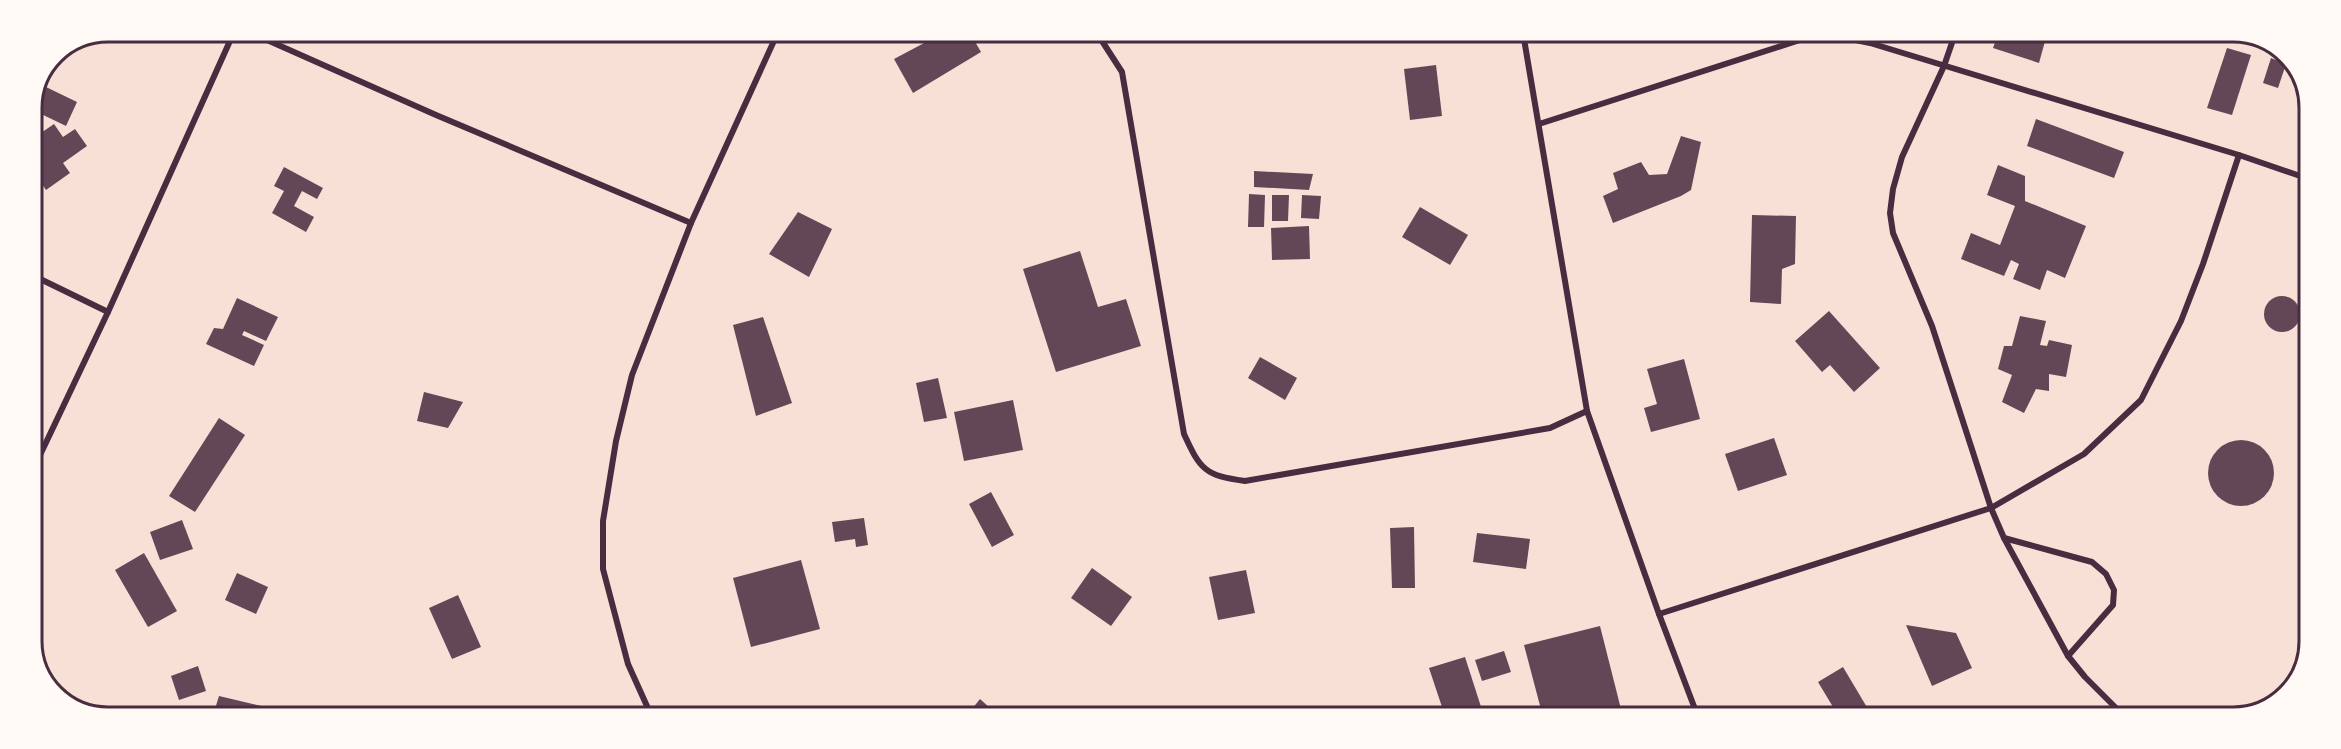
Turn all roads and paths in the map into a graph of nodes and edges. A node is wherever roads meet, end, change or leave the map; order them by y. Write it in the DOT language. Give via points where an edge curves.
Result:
graph roads {
  1 [pos="230,42"];
  2 [pos="272,42"];
  3 [pos="773,42"];
  4 [pos="1103,42"];
  5 [pos="1525,42"];
  6 [pos="1794,42"];
  7 [pos="1865,42"];
  8 [pos="1952,42"];
  9 [pos="1944,66"];
  10 [pos="1539,124"];
  11 [pos="2239,155"];
  12 [pos="2299,176"];
  13 [pos="691,223"];
  14 [pos="42,280"];
  15 [pos="108,312"];
  16 [pos="1587,411"];
  17 [pos="42,451"];
  18 [pos="1991,508"];
  19 [pos="2004,538"];
  20 [pos="1659,614"];
  21 [pos="2068,656"];
  22 [pos="647,707"];
  23 [pos="1694,707"];
  24 [pos="2115,707"];
  1 -- 15 [label="street"];
  2 -- 13 [label="street"];
  3 -- 13 [label="street"];
  4 -- 16 [label="street" via="1122,72 1184,434 1197,463 1221,478 1245,481 1550,428"];
  5 -- 10 [label="street"];
  6 -- 10 [label="street"];
  7 -- 9 [label="street"];
  8 -- 9 [label="street"];
  9 -- 11 [label="street"];
  9 -- 18 [label="street" via="1902,157 1890,213 1893,233 1932,326"];
  10 -- 16 [label="street"];
  11 -- 12 [label="street"];
  11 -- 18 [label="street" via="2181,321 2141,400 2084,454"];
  13 -- 22 [label="street" via="632,375 603,521 603,569 628,664"];
  14 -- 15 [label="street"];
  15 -- 17 [label="street"];
  16 -- 20 [label="street"];
  18 -- 19 [label="street"];
  18 -- 20 [label="street"];
  19 -- 21 [label="street"];
  19 -- 21 [label="street" via="2092,562 2106,574 2114,590 2113,604"];
  20 -- 23 [label="street"];
  21 -- 24 [label="street"];
}
